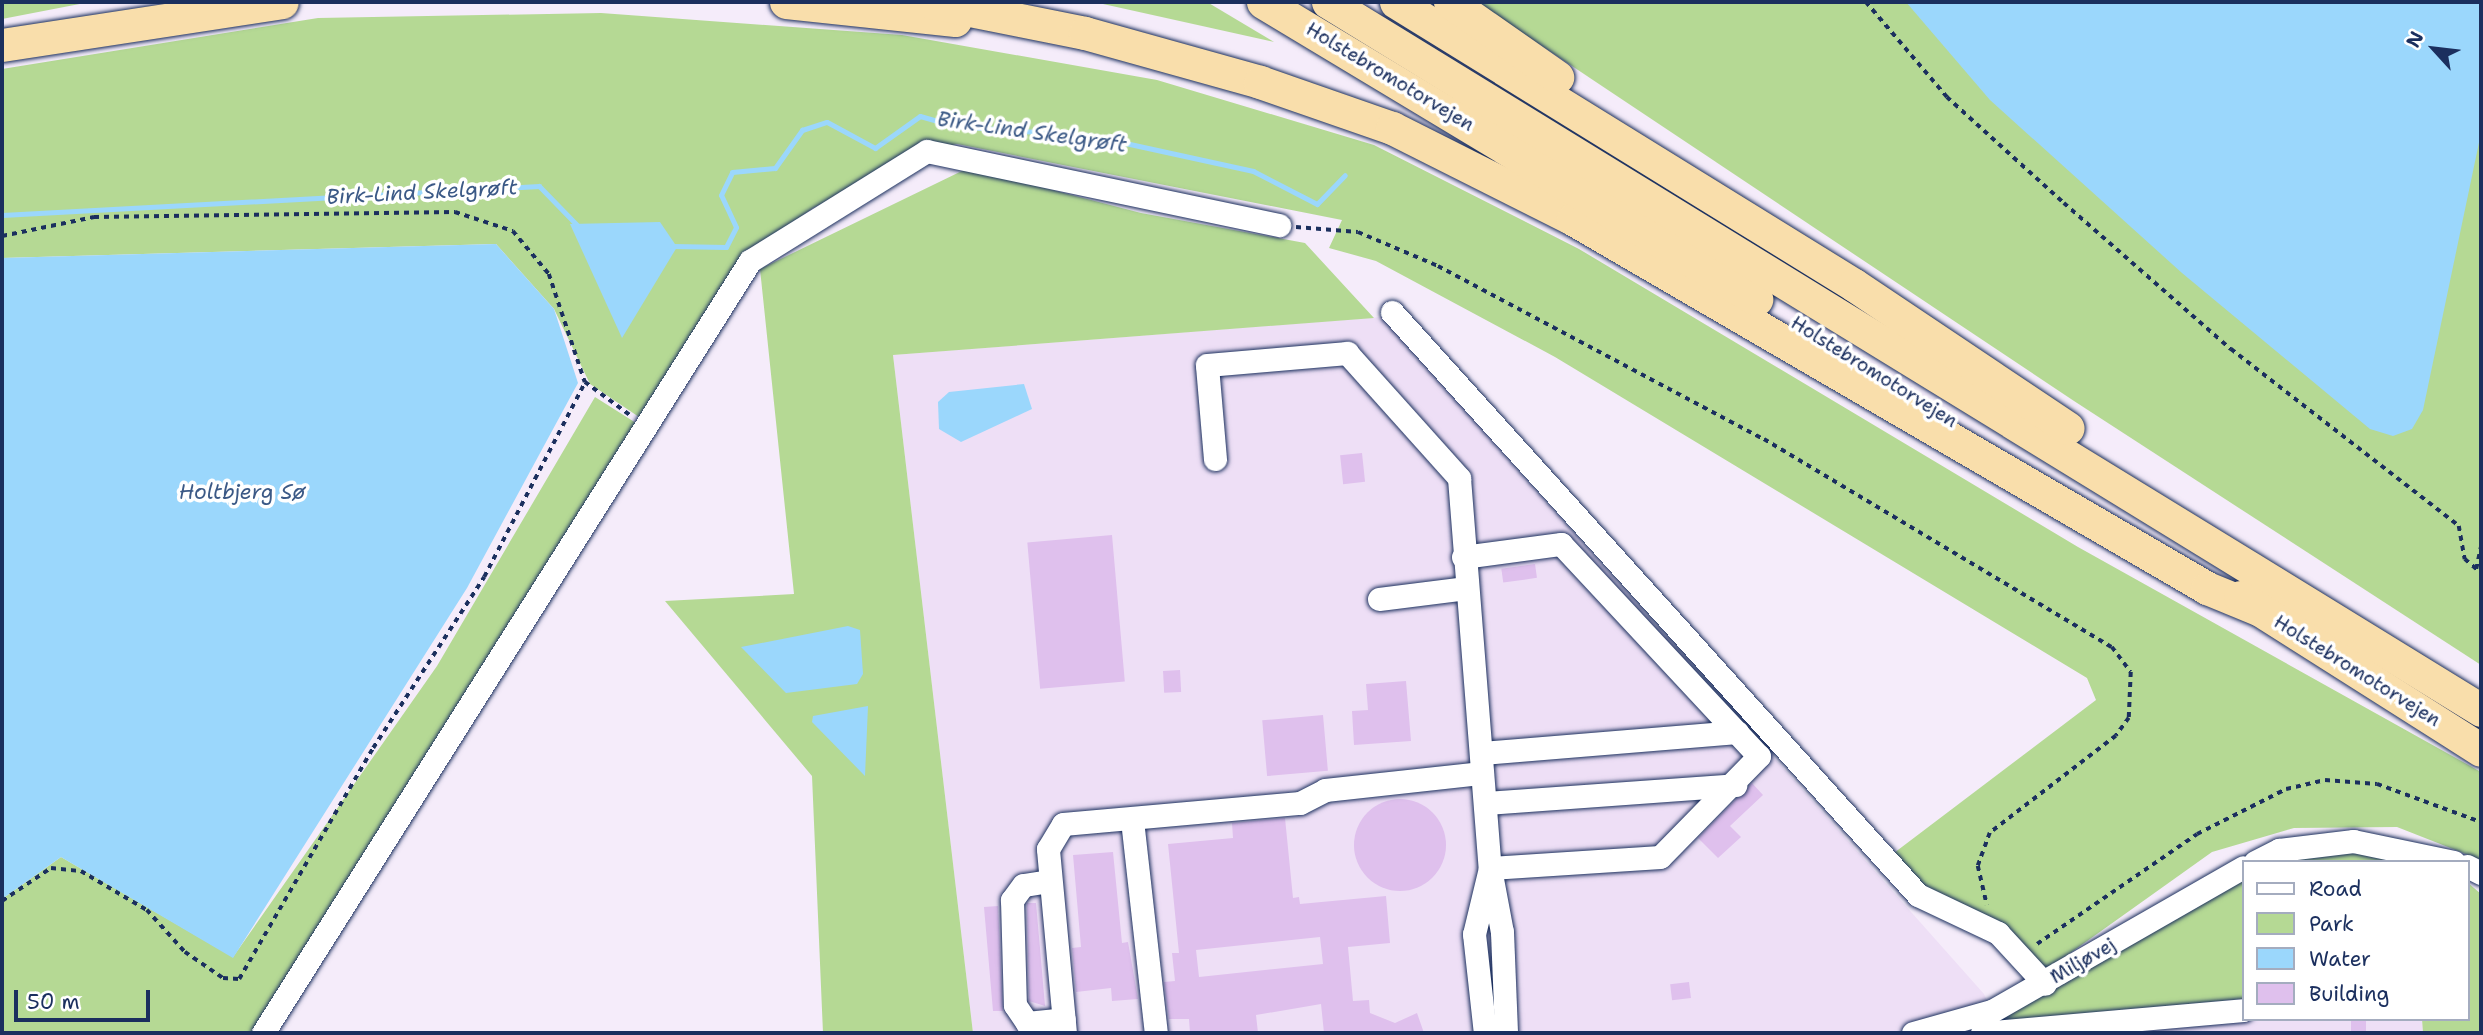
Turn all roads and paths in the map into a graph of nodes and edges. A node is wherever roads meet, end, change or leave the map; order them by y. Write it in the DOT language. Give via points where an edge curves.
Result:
graph roads {
  1 [pos="282,2"];
  2 [pos="786,2"];
  3 [pos="930,2"];
  4 [pos="1264,2"];
  5 [pos="1328,2"];
  6 [pos="1396,2"];
  7 [pos="1450,2"];
  8 [pos="1866,2"];
  9 [pos="2,45"];
  10 [pos="1147,52"];
  11 [pos="1279,225"];
  12 [pos="2,236"];
  13 [pos="1854,285"];
  14 [pos="1392,312"];
  15 [pos="585,382"];
  16 [pos="644,423"];
  17 [pos="1215,459"];
  18 [pos="2481,546"];
  19 [pos="1463,557"];
  20 [pos="2476,569"];
  21 [pos="2481,573"];
  22 [pos="1466,588"];
  23 [pos="1378,599"];
  24 [pos="2258,608"];
  25 [pos="2382,648"];
  26 [pos="2481,710"];
  27 [pos="1737,732"];
  28 [pos="2481,750"];
  29 [pos="1482,764"];
  30 [pos="1735,785"];
  31 [pos="1486,803"];
  32 [pos="1132,820"];
  33 [pos="2481,822"];
  34 [pos="2259,860"];
  35 [pos="2444,860"];
  36 [pos="1490,868"];
  37 [pos="2242,868"];
  38 [pos="1049,881"];
  39 [pos="2,901"];
  40 [pos="1998,933"];
  41 [pos="2045,984"];
  42 [pos="1505,999"];
  43 [pos="2242,1010"];
  44 [pos="1956,1024"];
  45 [pos="1064,1026"];
  46 [pos="263,1033"];
  47 [pos="1156,1033"];
  48 [pos="1485,1033"];
  49 [pos="1506,1033"];
  50 [pos="1516,1033"];
  51 [pos="1913,1033"];
  52 [pos="1981,1033"];
  1 -- 9 [label="highway"];
  2 -- 10 [label="highway" via="982,23"];
  3 -- 10 [label="highway" via="1072,30"];
  4 -- 24 [label="highway, Holstebromotorvejen"];
  5 -- 25 [label="highway, Holstebromotorvejen"];
  6 -- 13 [label="highway"];
  7 -- 13 [label="highway"];
  8 -- 20 [label="path" via="1947,97 2064,202 2231,349 2459,526 2465,559"];
  10 -- 24 [label="highway" via="1260,82 1392,128 1483,172 2207,588"];
  11 -- 16 [label="street" via="927,151 750,261"];
  11 -- 40 [label="path" via="1358,232 1404,248 1764,439 2112,647 2131,672 2129,718 2116,736 2007,816 1981,848 1978,880"];
  12 -- 15 [label="path" via="94,217 455,212 513,231 549,274"];
  13 -- 25 [label="highway"];
  14 -- 40 [label="street" via="1918,895"];
  15 -- 16 [label="path"];
  15 -- 39 [label="path" via="484,577 373,748 239,979 223,978 185,952 147,910 82,870 51,868"];
  16 -- 46 [label="street" via="394,833"];
  17 -- 19 [label="street" via="1207,365 1347,353 1458,478"];
  18 -- 20 [label="path"];
  19 -- 22 [label="street"];
  19 -- 27 [label="street" via="1561,544"];
  20 -- 21 [label="path"];
  22 -- 23 [label="street"];
  22 -- 29 [label="street"];
  24 -- 28 [label="highway, Holstebromotorvejen"];
  25 -- 26 [label="highway, Holstebromotorvejen"];
  27 -- 29 [label="street"];
  27 -- 30 [label="street" via="1759,756"];
  29 -- 31 [label="street"];
  29 -- 32 [label="street" via="1325,790 1300,803"];
  30 -- 31 [label="street"];
  30 -- 36 [label="street" via="1660,857"];
  31 -- 36 [label="street"];
  32 -- 38 [label="street" via="1063,824 1048,849"];
  32 -- 47 [label="street"];
  33 -- 40 [label="path" via="2377,784 2325,780 2286,789 2197,834 2038,945"];
  34 -- 35 [label="street" via="2278,850 2353,841"];
  36 -- 42 [label="street"];
  36 -- 48 [label="street" via="1474,933"];
  37 -- 41 [label="street, Miljøvej"];
  38 -- 45 [label="street"];
  38 -- 45 [label="street" via="1023,884 1012,900 1015,1005 1027,1023"];
  40 -- 41 [label="street"];
  41 -- 44 [label="street, Miljøvej"];
  42 -- 49 [label="street"];
  42 -- 50 [label="street"];
  43 -- 52 [label="street"];
  44 -- 51 [label="street, Miljøvej"];
  44 -- 52 [label="street"];
}
